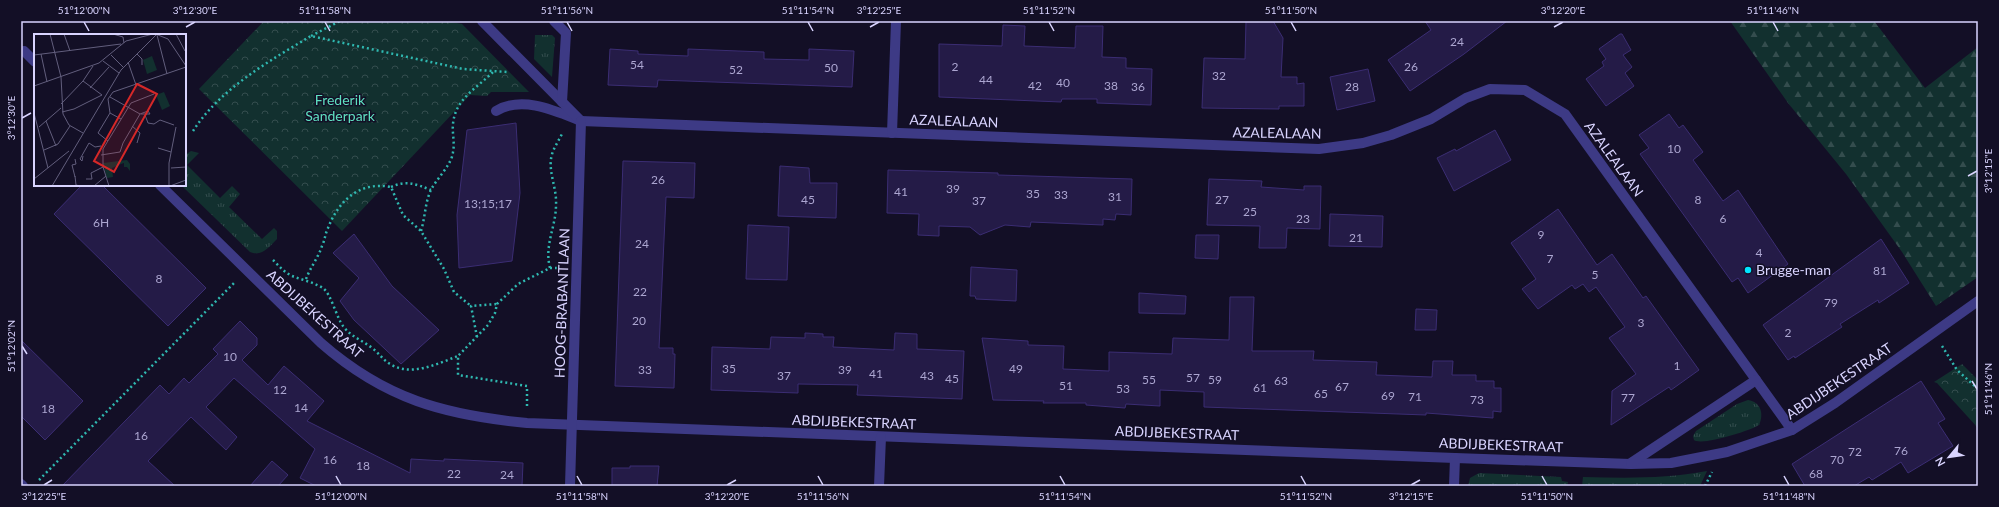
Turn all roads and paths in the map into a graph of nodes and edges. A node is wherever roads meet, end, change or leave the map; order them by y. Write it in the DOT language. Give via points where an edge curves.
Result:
graph roads {
  1 [pos="340,21"];
  2 [pos="482,21"];
  3 [pos="554,21"];
  4 [pos="896,21"];
  5 [pos="311,36"];
  6 [pos="24,52"];
  7 [pos="34,61"];
  8 [pos="530,69"];
  9 [pos="493,72"];
  10 [pos="562,102"];
  11 [pos="496,111"];
  12 [pos="581,121"];
  13 [pos="193,131"];
  14 [pos="892,133"];
  15 [pos="581,134"];
  16 [pos="161,186"];
  17 [pos="391,187"];
  18 [pos="431,190"];
  19 [pos="421,231"];
  20 [pos="273,260"];
  21 [pos="247,270"];
  22 [pos="306,279"];
  23 [pos="1978,301"];
  24 [pos="497,304"];
  25 [pos="470,306"];
  26 [pos="1934,334"];
  27 [pos="477,337"];
  28 [pos="458,356"];
  29 [pos="1756,380"];
  30 [pos="1978,389"];
  31 [pos="526,423"];
  32 [pos="572,425"];
  33 [pos="1792,430"];
  34 [pos="881,437"];
  35 [pos="1455,458"];
  36 [pos="1631,464"];
  37 [pos="38,480"];
  38 [pos="21,484"];
  39 [pos="23,486"];
  40 [pos="570,486"];
  41 [pos="880,486"];
  42 [pos="1454,486"];
  1 -- 5 [label="path"];
  2 -- 8 [label="street"];
  3 -- 10 [label="street" via="566,33"];
  4 -- 14 [label="street"];
  5 -- 9 [label="path" via="463,69"];
  5 -- 13 [label="path" via="258,68 203,116"];
  6 -- 7 [label="street"];
  8 -- 9 [label="path"];
  8 -- 10 [label="street"];
  9 -- 18 [label="path" via="468,93 457,107 453,122 454,153"];
  10 -- 12 [label="street"];
  11 -- 12 [label="street, AZALEALAAN" via="509,105 543,106"];
  12 -- 14 [label="street, AZALEALAAN"];
  12 -- 15 [label="street, HOOG-BRABANTLAAN"];
  14 -- 29 [label="street, AZALEALAAN" via="1319,149 1363,143 1391,135 1431,119 1466,98 1490,89 1525,90 1565,114"];
  15 -- 24 [label="path" via="562,134 553,150 551,160 556,204 547,251 550,268 518,284"];
  15 -- 32 [label="street, HOOG-BRABANTLAAN"];
  16 -- 21 [label="street, ABDIJBEKESTRAAT"];
  17 -- 18 [label="path" via="401,182 413,183"];
  17 -- 19 [label="path" via="403,215"];
  17 -- 22 [label="path" via="378,184 366,186 344,203 334,215"];
  18 -- 19 [label="path"];
  19 -- 25 [label="path" via="454,292"];
  20 -- 22 [label="path" via="293,276"];
  21 -- 31 [label="street, ABDIJBEKESTRAAT" via="321,343 366,378 400,395 439,409 477,418"];
  21 -- 37 [label="path"];
  22 -- 28 [label="path" via="323,289 350,334 372,347 390,364 401,369 413,369"];
  23 -- 26 [label="street, ABDIJBEKESTRAAT"];
  24 -- 25 [label="path"];
  24 -- 27 [label="path" via="488,325"];
  25 -- 27 [label="path"];
  26 -- 30 [label="path" via="1957,370"];
  26 -- 33 [label="street, ABDIJBEKESTRAAT"];
  27 -- 28 [label="path"];
  28 -- 31 [label="path" via="458,375 527,386"];
  29 -- 33 [label="street, AZALEALAAN"];
  29 -- 36 [label="street"];
  31 -- 32 [label="street, ABDIJBEKESTRAAT"];
  32 -- 34 [label="street, ABDIJBEKESTRAAT"];
  32 -- 40 [label="street, HOOG-BRABANTLAAN"];
  33 -- 36 [label="street, ABDIJBEKESTRAAT" via="1727,452 1671,463"];
  34 -- 35 [label="street, ABDIJBEKESTRAAT"];
  34 -- 41 [label="street"];
  35 -- 36 [label="street, ABDIJBEKESTRAAT"];
  35 -- 42 [label="street"];
  38 -- 39 [label="street"];
}
